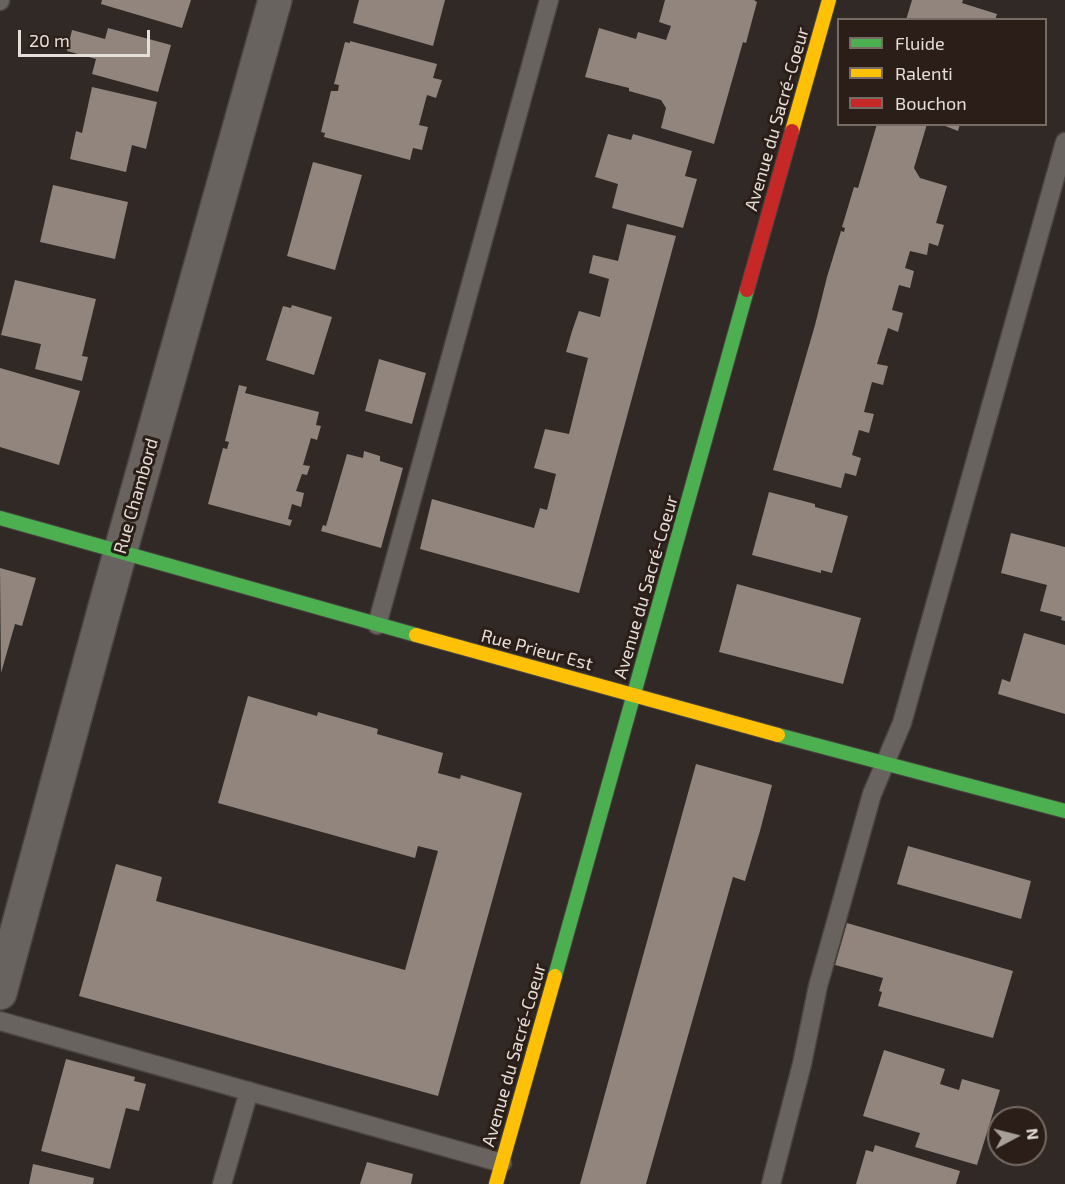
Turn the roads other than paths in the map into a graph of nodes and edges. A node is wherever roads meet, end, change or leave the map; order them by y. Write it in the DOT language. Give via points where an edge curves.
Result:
graph roads {
  1 [pos="274,0"];
  2 [pos="549,0"];
  3 [pos="829,0"];
  4 [pos="1065,142"];
  5 [pos="0,518"];
  6 [pos="121,551"];
  7 [pos="377,624"];
  8 [pos="634,695"];
  9 [pos="884,763"];
  10 [pos="1065,811"];
  11 [pos="0,993"];
  12 [pos="0,1021"];
  13 [pos="249,1091"];
  14 [pos="502,1163"];
  15 [pos="222,1184"];
  16 [pos="496,1184"];
  17 [pos="771,1184"];
  1 -- 6 [label="street, Rue Chambord"];
  2 -- 7 [label="lane"];
  3 -- 8 [label="street, Avenue du Sacré-Coeur"];
  4 -- 9 [label="lane" via="902,723"];
  5 -- 6 [label="street, Rue Prieur Est"];
  6 -- 7 [label="street, Rue Prieur Est"];
  6 -- 11 [label="street, Rue Chambord"];
  7 -- 8 [label="street, Rue Prieur Est"];
  8 -- 9 [label="street, Rue Prieur Est"];
  8 -- 14 [label="street, Avenue du Sacré-Coeur"];
  9 -- 10 [label="street, Rue Prieur Est"];
  9 -- 17 [label="lane" via="818,986"];
  12 -- 13 [label="lane"];
  13 -- 14 [label="lane"];
  13 -- 15 [label="lane"];
  14 -- 16 [label="street, Avenue du Sacré-Coeur"];
}
